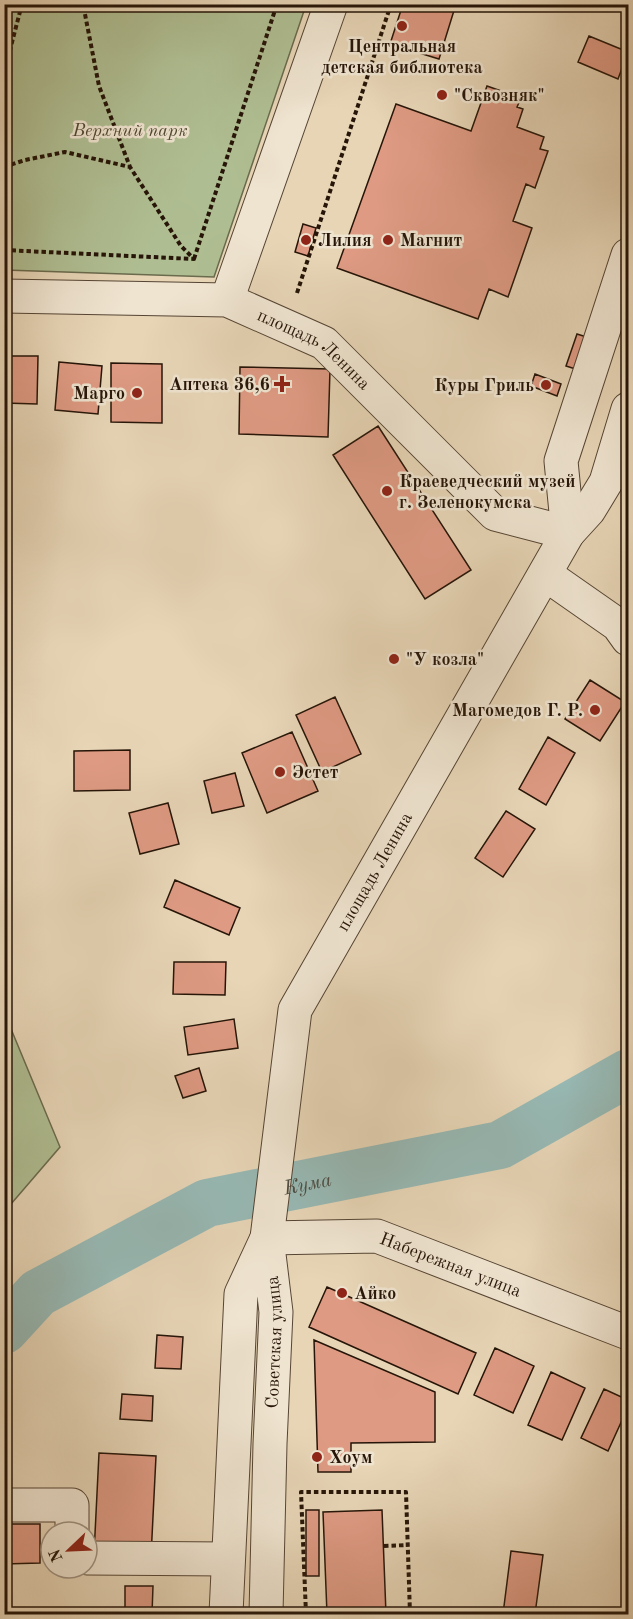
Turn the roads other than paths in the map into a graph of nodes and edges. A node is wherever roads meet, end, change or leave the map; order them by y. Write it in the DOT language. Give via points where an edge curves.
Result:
graph roads {
  1 [pos="332,4"];
  2 [pos="628,255"];
  3 [pos="4,296"];
  4 [pos="227,300"];
  5 [pos="628,409"];
  6 [pos="567,533"];
  7 [pos="545,574"];
  8 [pos="628,639"];
  9 [pos="267,1238"];
  10 [pos="628,1333"];
  11 [pos="4,1505"];
  12 [pos="72,1520"];
  13 [pos="99,1558"];
  14 [pos="227,1558"];
  15 [pos="226,1614"];
  16 [pos="266,1614"];
  1 -- 4 [label="street"];
  2 -- 6 [label="street" via="561,461"];
  3 -- 4 [label="street, площадь Ленина"];
  4 -- 6 [label="street, площадь Ленина" via="324,343 495,514"];
  5 -- 6 [label="street, площадь Ленина" via="606,482 589,510"];
  6 -- 7 [label="street, площадь Ленина"];
  7 -- 8 [label="street" via="618,625"];
  7 -- 9 [label="street, площадь Ленина" via="295,1010"];
  9 -- 10 [label="street, Набережная улица" via="377,1236"];
  9 -- 14 [label="street, Советская улица" via="241,1294"];
  9 -- 16 [label="street, Советская улица" via="276,1312"];
  11 -- 12 [label="street" via="72,1505"];
  13 -- 14 [label="street"];
  14 -- 15 [label="street, Советская улица"];
}
